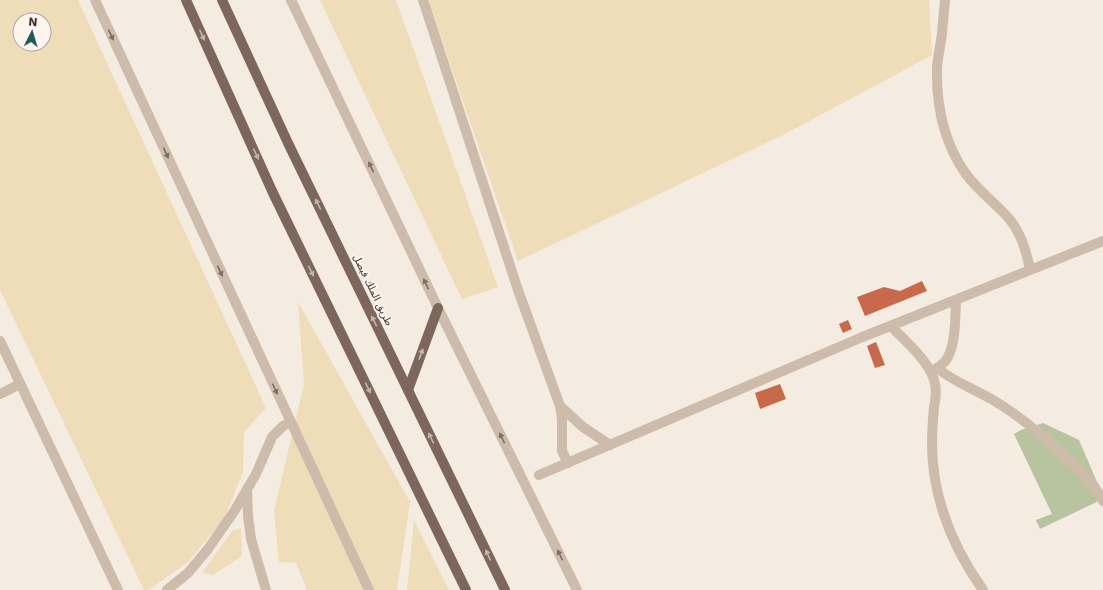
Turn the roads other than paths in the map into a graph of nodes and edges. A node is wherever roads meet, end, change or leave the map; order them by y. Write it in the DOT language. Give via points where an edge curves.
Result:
graph roads {
  1 [pos="95,0"];
  2 [pos="186,0"];
  3 [pos="222,0"];
  4 [pos="291,0"];
  5 [pos="423,0"];
  6 [pos="945,0"];
  7 [pos="1103,241"];
  8 [pos="1030,270"];
  9 [pos="956,300"];
  10 [pos="438,308"];
  11 [pos="890,326"];
  12 [pos="0,341"];
  13 [pos="934,370"];
  14 [pos="20,384"];
  15 [pos="408,390"];
  16 [pos="0,394"];
  17 [pos="560,406"];
  18 [pos="290,422"];
  19 [pos="610,445"];
  20 [pos="568,463"];
  21 [pos="539,475"];
  22 [pos="247,489"];
  23 [pos="1103,501"];
  24 [pos="118,590"];
  25 [pos="167,590"];
  26 [pos="266,590"];
  27 [pos="369,590"];
  28 [pos="466,590"];
  29 [pos="505,590"];
  30 [pos="577,590"];
  31 [pos="982,590"];
  1 -- 18 [label="street, one-way"];
  2 -- 28 [label="main road, one-way" via="277,200"];
  15 -- 3 [label="main road, طريق الملك فيصل, one-way"];
  10 -- 4 [label="street, one-way"];
  5 -- 17 [label="street" via="518,290"];
  6 -- 8 [label="street" via="937,66 940,105 948,141 967,175 1015,227 1027,253"];
  7 -- 8 [label="street"];
  8 -- 9 [label="street"];
  9 -- 11 [label="street"];
  9 -- 13 [label="street" via="952,349 948,358"];
  15 -- 10 [label="main road, one-way"];
  30 -- 10 [label="street, one-way"];
  11 -- 13 [label="street"];
  11 -- 19 [label="street"];
  12 -- 14 [label="street"];
  13 -- 23 [label="street" via="993,400 1032,427 1087,478"];
  13 -- 31 [label="street" via="936,389 933,462 936,485 948,528"];
  14 -- 16 [label="street"];
  14 -- 24 [label="street"];
  29 -- 15 [label="main road, طريق الملك فيصل, one-way"];
  17 -- 19 [label="street" via="583,428"];
  17 -- 20 [label="street" via="562,451"];
  18 -- 22 [label="street" via="272,437"];
  18 -- 27 [label="street"];
  19 -- 20 [label="street"];
  20 -- 21 [label="street"];
  22 -- 25 [label="street" via="198,562"];
  22 -- 26 [label="street" via="251,539"];
}
